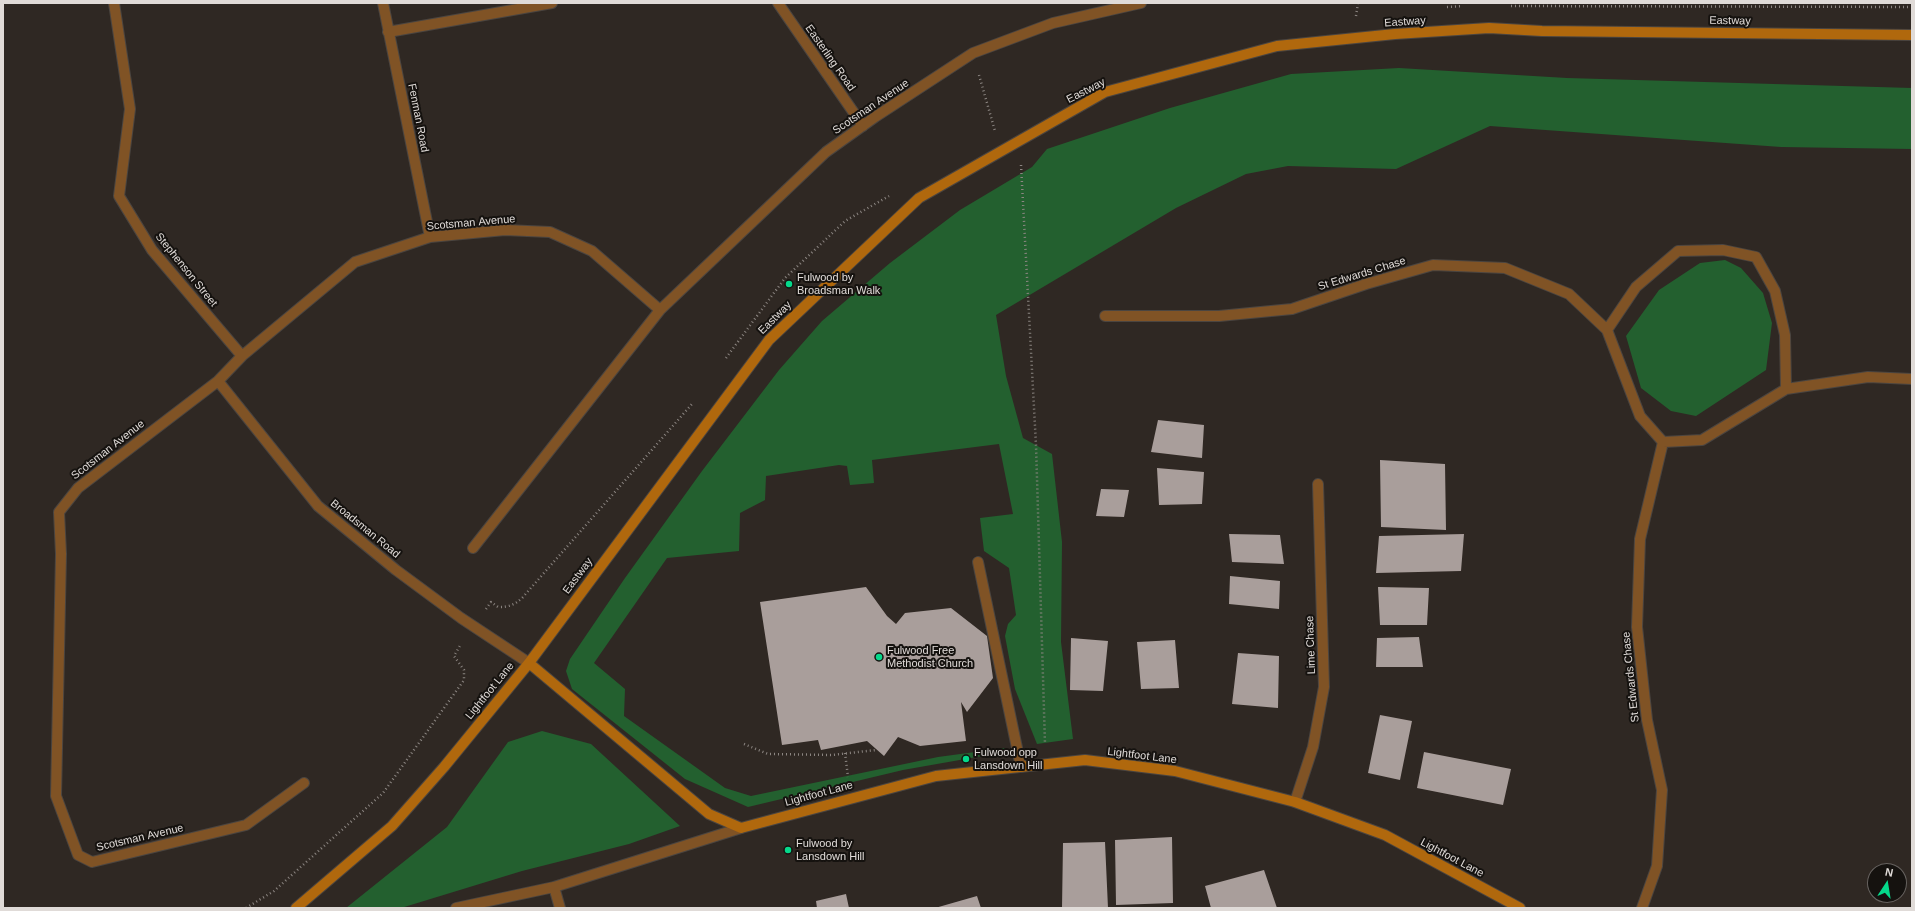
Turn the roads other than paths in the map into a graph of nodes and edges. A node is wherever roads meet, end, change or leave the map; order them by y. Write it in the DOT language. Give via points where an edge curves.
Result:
graph roads {
  1 [pos="114,3"];
  2 [pos="383,3"];
  3 [pos="552,3"];
  4 [pos="778,3"];
  5 [pos="1141,3"];
  6 [pos="388,32"];
  7 [pos="1912,35"];
  8 [pos="863,126"];
  9 [pos="430,237"];
  10 [pos="660,310"];
  11 [pos="1105,316"];
  12 [pos="1607,330"];
  13 [pos="242,356"];
  14 [pos="1912,379"];
  15 [pos="218,381"];
  16 [pos="1786,389"];
  17 [pos="1663,442"];
  18 [pos="1318,484"];
  19 [pos="473,548"];
  20 [pos="978,562"];
  21 [pos="529,663"];
  22 [pos="1021,767"];
  23 [pos="304,783"];
  24 [pos="1295,802"];
  25 [pos="741,828"];
  26 [pos="554,886"];
  27 [pos="296,908"];
  28 [pos="456,908"];
  29 [pos="560,908"];
  30 [pos="1520,908"];
  31 [pos="1642,908"];
  1 -- 13 [label="street, Stephenson Street" via="130,109 119,196 152,250"];
  2 -- 6 [label="street, Fenman Road"];
  3 -- 6 [label="street"];
  4 -- 8 [label="street, Easterling Road"];
  5 -- 8 [label="street, Scotsman Avenue" via="1053,23 973,53"];
  6 -- 9 [label="street, Fenman Road"];
  7 -- 21 [label="main road, Eastway" via="1542,31 1489,28 1396,34 1277,46 1105,92 919,198 769,340"];
  8 -- 10 [label="street, Scotsman Avenue" via="826,152"];
  9 -- 10 [label="street, Scotsman Avenue" via="506,230 550,232 592,251"];
  9 -- 13 [label="street, Scotsman Avenue" via="355,262"];
  10 -- 19 [label="street, Scotsman Avenue"];
  11 -- 12 [label="street, St Edwards Chase" via="1219,316 1292,309 1433,265 1505,268 1569,294"];
  12 -- 16 [label="street" via="1636,287 1678,251 1723,250 1756,257 1776,291 1785,335"];
  12 -- 17 [label="street, St Edwards Chase" via="1640,416"];
  13 -- 15 [label="street, Scotsman Avenue"];
  14 -- 16 [label="street" via="1868,377"];
  15 -- 21 [label="street, Broadsman Road" via="318,506 449,610"];
  15 -- 23 [label="street, Scotsman Avenue" via="78,488 59,512 61,554 56,796 78,855 92,862 246,825"];
  16 -- 17 [label="street" via="1702,440"];
  17 -- 31 [label="street, St Edwards Chase" via="1640,539 1637,627 1647,720 1662,790 1657,866"];
  18 -- 24 [label="street, Lime Chase" via="1324,687 1313,748"];
  20 -- 22 [label="street"];
  21 -- 25 [label="main road, Lightfoot Lane" via="709,814"];
  21 -- 27 [label="main road, Lightfoot Lane" via="392,826"];
  22 -- 24 [label="main road, Lightfoot Lane" via="1085,760 1175,771"];
  22 -- 25 [label="main road, Lightfoot Lane" via="936,776"];
  24 -- 30 [label="main road, Lightfoot Lane" via="1385,835"];
  25 -- 26 [label="street, Lightfoot Lane"];
  26 -- 28 [label="street, Lightfoot Lane"];
  26 -- 29 [label="street"];
}
